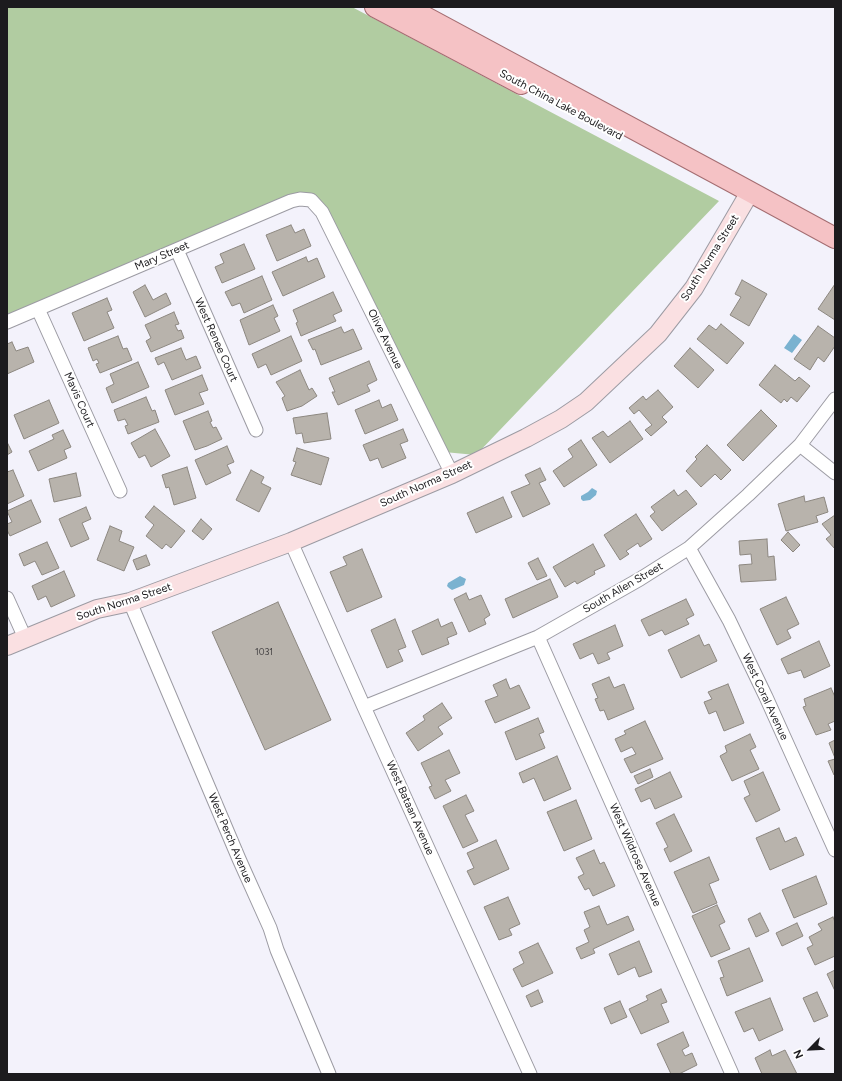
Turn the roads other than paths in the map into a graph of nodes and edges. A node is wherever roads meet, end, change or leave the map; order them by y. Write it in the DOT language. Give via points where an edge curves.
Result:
graph roads {
  1 [pos="375,7"];
  2 [pos="407,7"];
  3 [pos="750,192"];
  4 [pos="317,206"];
  5 [pos="835,238"];
  6 [pos="177,250"];
  7 [pos="38,309"];
  8 [pos="7,322"];
  9 [pos="835,399"];
  10 [pos="256,430"];
  11 [pos="800,445"];
  12 [pos="835,473"];
  13 [pos="452,474"];
  14 [pos="120,491"];
  15 [pos="291,542"];
  16 [pos="689,548"];
  17 [pos="7,598"];
  18 [pos="130,602"];
  19 [pos="538,636"];
  20 [pos="26,638"];
  21 [pos="7,646"];
  22 [pos="364,707"];
  23 [pos="835,850"];
  24 [pos="329,1074"];
  25 [pos="530,1074"];
  26 [pos="732,1074"];
  1 -- 3 [label="main road, South China Lake Boulevard" via="727,193"];
  2 -- 3 [label="main road, South China Lake Boulevard"];
  3 -- 5 [label="main road, South China Lake Boulevard"];
  3 -- 13 [label="street, South Norma Street" via="694,288 658,334 586,402 526,438"];
  4 -- 6 [label="street, Mary Street" via="311,200 290,201"];
  4 -- 13 [label="street, Olive Avenue"];
  6 -- 7 [label="street, Mary Street"];
  6 -- 10 [label="street, West Renee Court"];
  7 -- 8 [label="street, Mary Street"];
  7 -- 14 [label="street, Mavis Court"];
  9 -- 11 [label="street, South Allen Street"];
  11 -- 12 [label="street"];
  11 -- 16 [label="street, South Allen Street"];
  13 -- 15 [label="street, South Norma Street"];
  15 -- 18 [label="street, South Norma Street"];
  15 -- 22 [label="street, West Bataan Avenue"];
  16 -- 19 [label="street, South Allen Street" via="640,579"];
  16 -- 23 [label="street, West Coral Avenue" via="729,620"];
  17 -- 20 [label="street"];
  18 -- 20 [label="street, South Norma Street" via="97,609"];
  18 -- 24 [label="street, West Perch Avenue" via="270,928"];
  19 -- 22 [label="street, South Allen Street"];
  19 -- 26 [label="street, West Wildrose Avenue"];
  20 -- 21 [label="street, South Norma Street"];
  22 -- 25 [label="street, West Bataan Avenue"];
}
